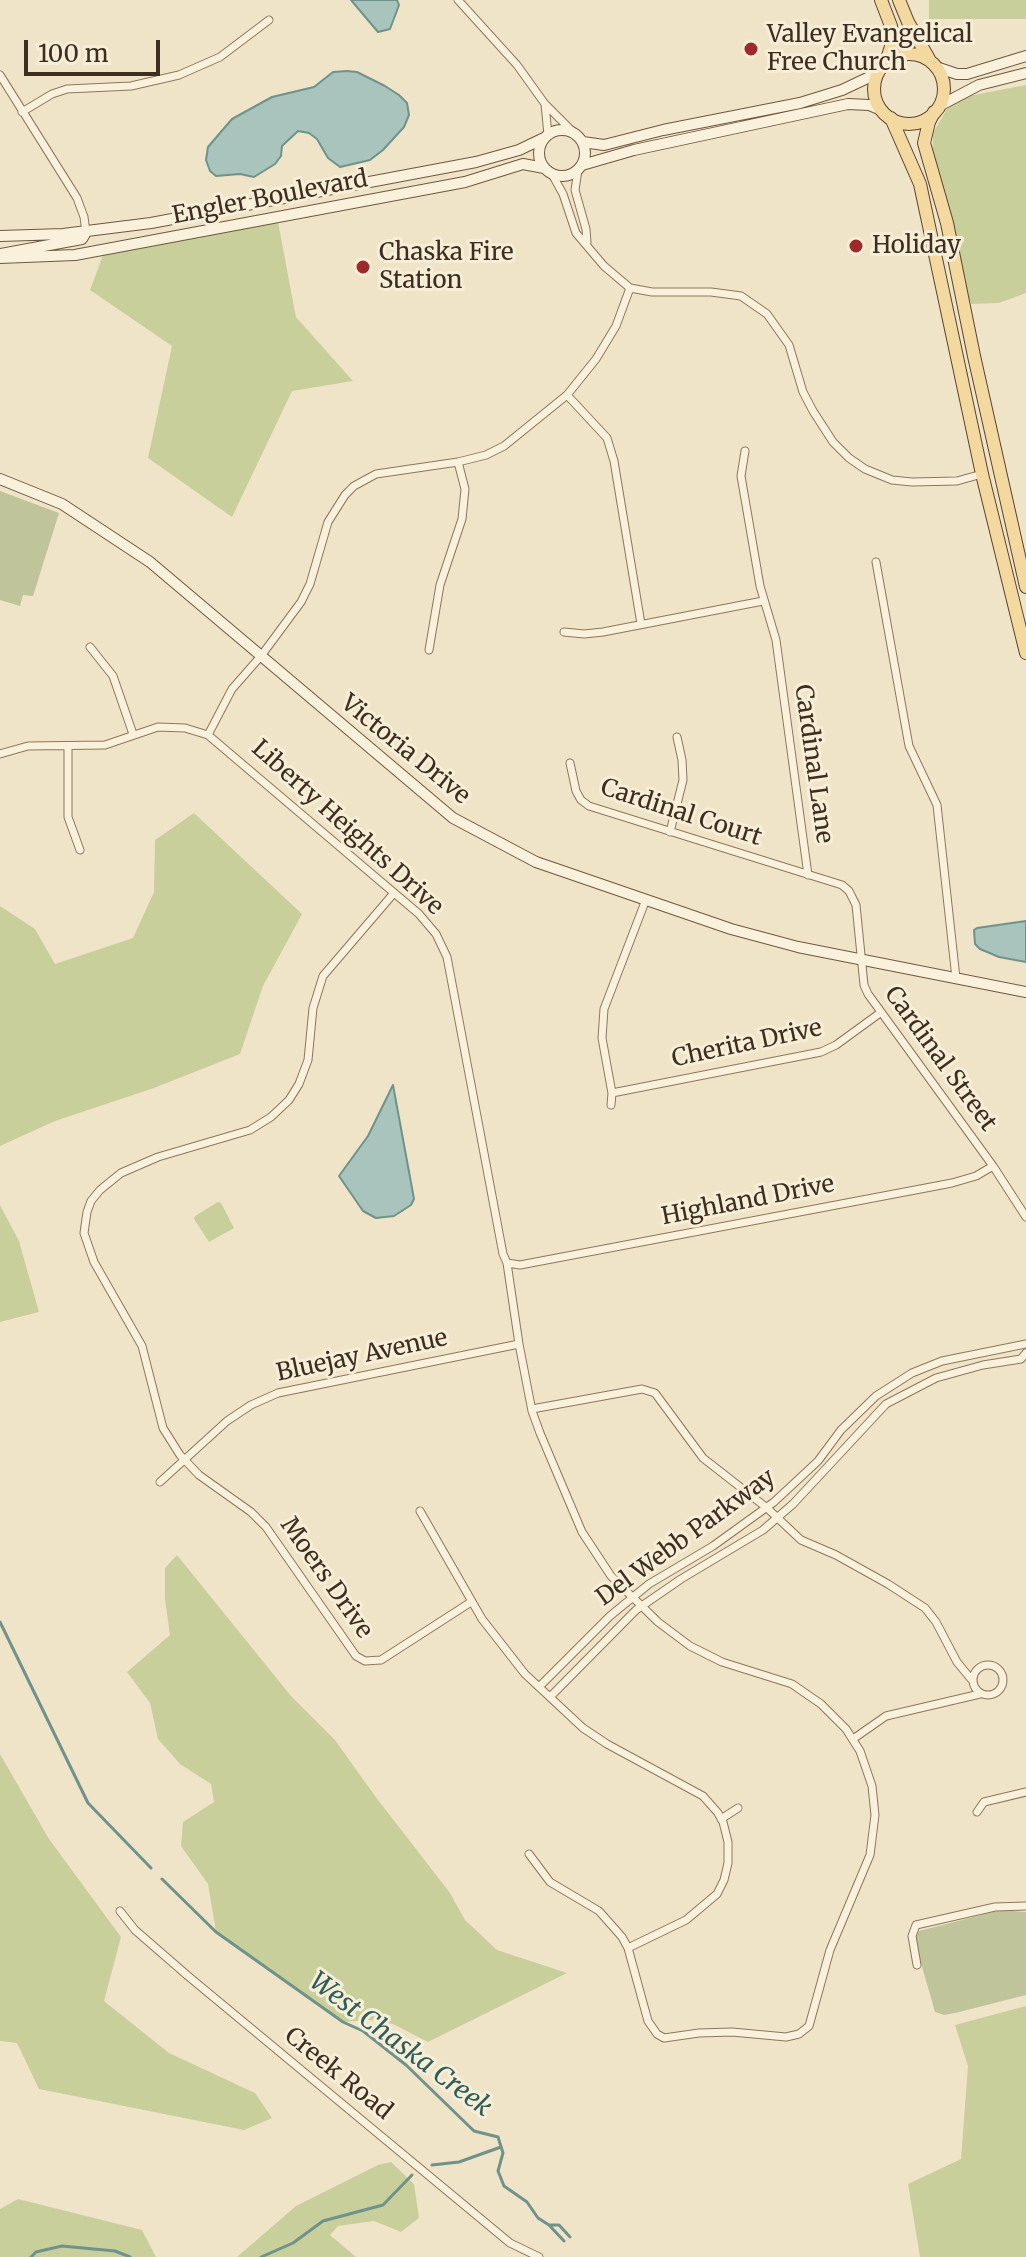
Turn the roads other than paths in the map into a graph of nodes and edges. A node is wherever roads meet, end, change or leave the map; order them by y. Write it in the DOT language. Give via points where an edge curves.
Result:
graph roads {
  1 [pos="458,0"];
  2 [pos="881,0"];
  3 [pos="899,0"];
  4 [pos="269,20"];
  5 [pos="1026,56"];
  6 [pos="934,64"];
  7 [pos="882,67"];
  8 [pos="1026,73"];
  9 [pos="0,75"];
  10 [pos="545,104"];
  11 [pos="936,109"];
  12 [pos="22,112"];
  13 [pos="886,114"];
  14 [pos="546,137"];
  15 [pos="578,138"];
  16 [pos="580,167"];
  17 [pos="548,171"];
  18 [pos="86,232"];
  19 [pos="0,236"];
  20 [pos="587,242"];
  21 [pos="0,256"];
  22 [pos="630,288"];
  23 [pos="567,395"];
  24 [pos="745,451"];
  25 [pos="458,462"];
  26 [pos="982,474"];
  27 [pos="0,479"];
  28 [pos="876,562"];
  29 [pos="1026,587"];
  30 [pos="763,601"];
  31 [pos="641,624"];
  32 [pos="564,632"];
  33 [pos="90,647"];
  34 [pos="429,650"];
  35 [pos="1026,653"];
  36 [pos="261,656"];
  37 [pos="133,734"];
  38 [pos="208,735"];
  39 [pos="677,737"];
  40 [pos="68,746"];
  41 [pos="0,754"];
  42 [pos="570,763"];
  43 [pos="670,832"];
  44 [pos="80,850"];
  45 [pos="808,875"];
  46 [pos="394,893"];
  47 [pos="645,902"];
  48 [pos="862,959"];
  49 [pos="956,978"];
  50 [pos="1026,992"];
  51 [pos="880,1013"];
  52 [pos="612,1093"];
  53 [pos="611,1105"];
  54 [pos="993,1166"];
  55 [pos="1026,1217"];
  56 [pos="507,1263"];
  57 [pos="519,1344"];
  58 [pos="1026,1344"];
  59 [pos="1026,1353"];
  60 [pos="532,1409"];
  61 [pos="185,1460"];
  62 [pos="160,1482"];
  63 [pos="767,1508"];
  64 [pos="420,1511"];
  65 [pos="777,1518"];
  66 [pos="632,1598"];
  67 [pos="471,1602"];
  68 [pos="642,1606"];
  69 [pos="971,1679"];
  70 [pos="539,1687"];
  71 [pos="980,1694"];
  72 [pos="550,1697"];
  73 [pos="853,1739"];
  74 [pos="1026,1792"];
  75 [pos="738,1808"];
  76 [pos="977,1812"];
  77 [pos="721,1819"];
  78 [pos="529,1854"];
  79 [pos="1026,1906"];
  80 [pos="120,1911"];
  81 [pos="628,1948"];
  82 [pos="917,1965"];
  83 [pos="539,2257"];
  1 -- 10 [label="street"];
  2 -- 7 [label="main road" via="893,40"];
  3 -- 6 [label="main road"];
  4 -- 12 [label="street" via="220,57 179,75 131,86 67,89"];
  5 -- 6 [label="main road" via="967,74"];
  6 -- 7 [label="main road" via="912,54 898,55"];
  6 -- 11 [label="main road" via="943,86"];
  7 -- 13 [label="main road" via="874,92"];
  7 -- 15 [label="main road" via="842,90 800,103 604,145"];
  8 -- 11 [label="main road" via="979,85"];
  9 -- 12 [label="street"];
  10 -- 14 [label="street"];
  10 -- 15 [label="street"];
  11 -- 13 [label="main road" via="910,123"];
  11 -- 29 [label="main road" via="924,143 947,223"];
  12 -- 18 [label="street" via="77,198"];
  13 -- 16 [label="main road" via="869,105 848,104 648,146"];
  13 -- 26 [label="main road" via="920,184"];
  14 -- 15 [label="main road" via="563,130"];
  14 -- 17 [label="main road" via="539,154"];
  14 -- 18 [label="main road, Engler Boulevard" via="476,162"];
  15 -- 16 [label="main road" via="585,153"];
  16 -- 17 [label="main road" via="568,175"];
  16 -- 20 [label="street" via="575,190"];
  17 -- 20 [label="street" via="563,194 576,233"];
  17 -- 21 [label="main road, Engler Boulevard" via="523,164 465,182 75,255"];
  18 -- 19 [label="main road, Engler Boulevard"];
  18 -- 21 [label="main road" via="82,239"];
  20 -- 22 [label="street"];
  22 -- 23 [label="street" via="616,326"];
  22 -- 26 [label="street" via="741,296 767,314 789,345 813,411 833,442 865,469 912,482 957,481"];
  23 -- 25 [label="street" via="504,446"];
  23 -- 31 [label="street" via="607,438"];
  24 -- 30 [label="street, Cardinal Lane" via="741,476"];
  25 -- 34 [label="street" via="465,489 462,519 440,585"];
  25 -- 36 [label="street" via="376,474 354,486 328,522 310,584"];
  26 -- 35 [label="main road"];
  27 -- 36 [label="main road, Victoria Drive" via="62,504 113,536"];
  28 -- 49 [label="street" via="909,746 937,805"];
  30 -- 31 [label="street"];
  30 -- 45 [label="street, Cardinal Lane" via="776,640"];
  31 -- 32 [label="street"];
  33 -- 37 [label="street" via="113,676"];
  36 -- 38 [label="street" via="224,700"];
  36 -- 47 [label="main road, Victoria Drive" via="453,818 536,862"];
  37 -- 38 [label="street, Liberty Heights Drive" via="172,727"];
  37 -- 40 [label="street, Liberty Heights Drive" via="105,745"];
  38 -- 46 [label="street, Liberty Heights Drive"];
  39 -- 43 [label="street" via="683,780"];
  40 -- 41 [label="street, Liberty Heights Drive" via="28,746"];
  40 -- 44 [label="street" via="68,817"];
  42 -- 43 [label="street, Cardinal Court" via="585,804"];
  43 -- 45 [label="street, Cardinal Court"];
  45 -- 48 [label="street, Cardinal Lane" via="842,885 852,895"];
  46 -- 56 [label="street, Liberty Heights Drive" via="427,923 447,957"];
  46 -- 61 [label="street, Moers Drive" via="323,976 314,999 306,1069 284,1106 243,1133 134,1166 112,1179 88,1206 86,1245 142,1346 163,1428"];
  47 -- 48 [label="main road, Victoria Drive" via="763,938"];
  47 -- 52 [label="street" via="604,1009 602,1038"];
  48 -- 49 [label="main road, Victoria Drive"];
  48 -- 51 [label="street, Cardinal Street" via="864,985"];
  49 -- 50 [label="main road, Victoria Drive"];
  51 -- 52 [label="street, Cherita Drive" via="821,1052"];
  51 -- 54 [label="street, Cardinal Street"];
  52 -- 53 [label="street"];
  54 -- 55 [label="street, Cardinal Street"];
  54 -- 56 [label="street, Highland Drive" via="952,1183 520,1265"];
  56 -- 57 [label="street"];
  57 -- 60 [label="street"];
  57 -- 61 [label="street, Bluejay Avenue" via="278,1393 227,1421"];
  58 -- 63 [label="street, Del Webb Parkway" via="942,1361 891,1386 861,1408 818,1461"];
  59 -- 65 [label="street, Del Webb Parkway" via="1021,1359 936,1378 886,1404"];
  60 -- 63 [label="street" via="651,1390 703,1458"];
  60 -- 66 [label="street" via="582,1532"];
  61 -- 62 [label="street, Bluejay Avenue"];
  61 -- 67 [label="street, Moers Drive" via="266,1527 362,1660 381,1660"];
  63 -- 65 [label="street"];
  63 -- 66 [label="street, Del Webb Parkway"];
  64 -- 67 [label="street"];
  65 -- 68 [label="street, Del Webb Parkway"];
  65 -- 69 [label="street" via="801,1540 925,1608"];
  66 -- 68 [label="street"];
  66 -- 70 [label="street, Del Webb Parkway"];
  67 -- 70 [label="street"];
  68 -- 72 [label="street, Del Webb Parkway"];
  68 -- 73 [label="street" via="672,1634 705,1654 780,1679 813,1698"];
  69 -- 71 [label="street"];
  69 -- 71 [label="street" via="974,1671 997,1666 1001,1670 1000,1690"];
  70 -- 72 [label="street"];
  71 -- 73 [label="street" via="886,1716"];
  72 -- 77 [label="street" via="607,1744 703,1796"];
  73 -- 81 [label="street" via="872,1786 874,1836 805,2030 786,2037 715,2032 661,2037 648,2021"];
  74 -- 76 [label="street" via="984,1802"];
  75 -- 77 [label="street"];
  77 -- 81 [label="street" via="728,1863 717,1894 686,1920"];
  78 -- 81 [label="street" via="550,1882 599,1911"];
  79 -- 82 [label="street" via="995,1907 916,1925 912,1936"];
  80 -- 83 [label="street, Creek Road" via="188,1976 510,2243"];
}
